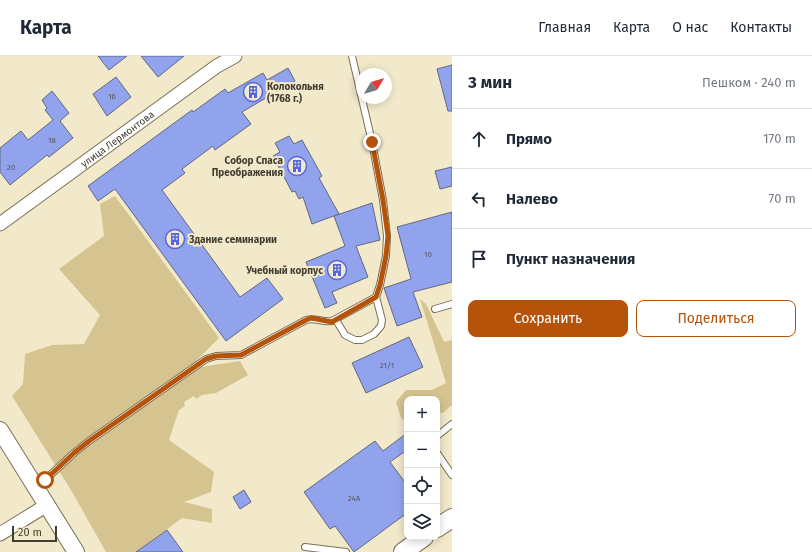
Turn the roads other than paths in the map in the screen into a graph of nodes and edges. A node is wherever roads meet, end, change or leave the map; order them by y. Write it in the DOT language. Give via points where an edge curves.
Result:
graph roads {
  1 [pos="236,56"];
  2 [pos="352,56"];
  3 [pos="0,224"];
  4 [pos="376,297"];
  5 [pos="452,304"];
  6 [pos="435,309"];
  7 [pos="336,320"];
  8 [pos="452,424"];
  9 [pos="0,430"];
  10 [pos="440,434"];
  11 [pos="440,457"];
  12 [pos="452,475"];
  13 [pos="36,486"];
  14 [pos="47,505"];
  15 [pos="452,518"];
  16 [pos="440,526"];
  17 [pos="0,534"];
  18 [pos="420,540"];
  19 [pos="305,547"];
  20 [pos="76,552"];
  21 [pos="346,552"];
  22 [pos="403,552"];
  1 -- 3 [label="street, улица Лермонтова" via="199,78"];
  2 -- 4 [label="lane" via="372,142 388,236"];
  4 -- 7 [label="lane"];
  4 -- 7 [label="lane" via="382,320 381,326 367,338 349,338"];
  5 -- 6 [label="lane"];
  7 -- 13 [label="lane" via="328,322 311,318 241,355 206,359 89,441"];
  8 -- 10 [label="lane"];
  9 -- 13 [label="street"];
  11 -- 12 [label="lane"];
  13 -- 14 [label="street"];
  14 -- 17 [label="street"];
  14 -- 20 [label="street"];
  15 -- 16 [label="main road"];
  18 -- 22 [label="main road"];
  19 -- 21 [label="lane"];
}
